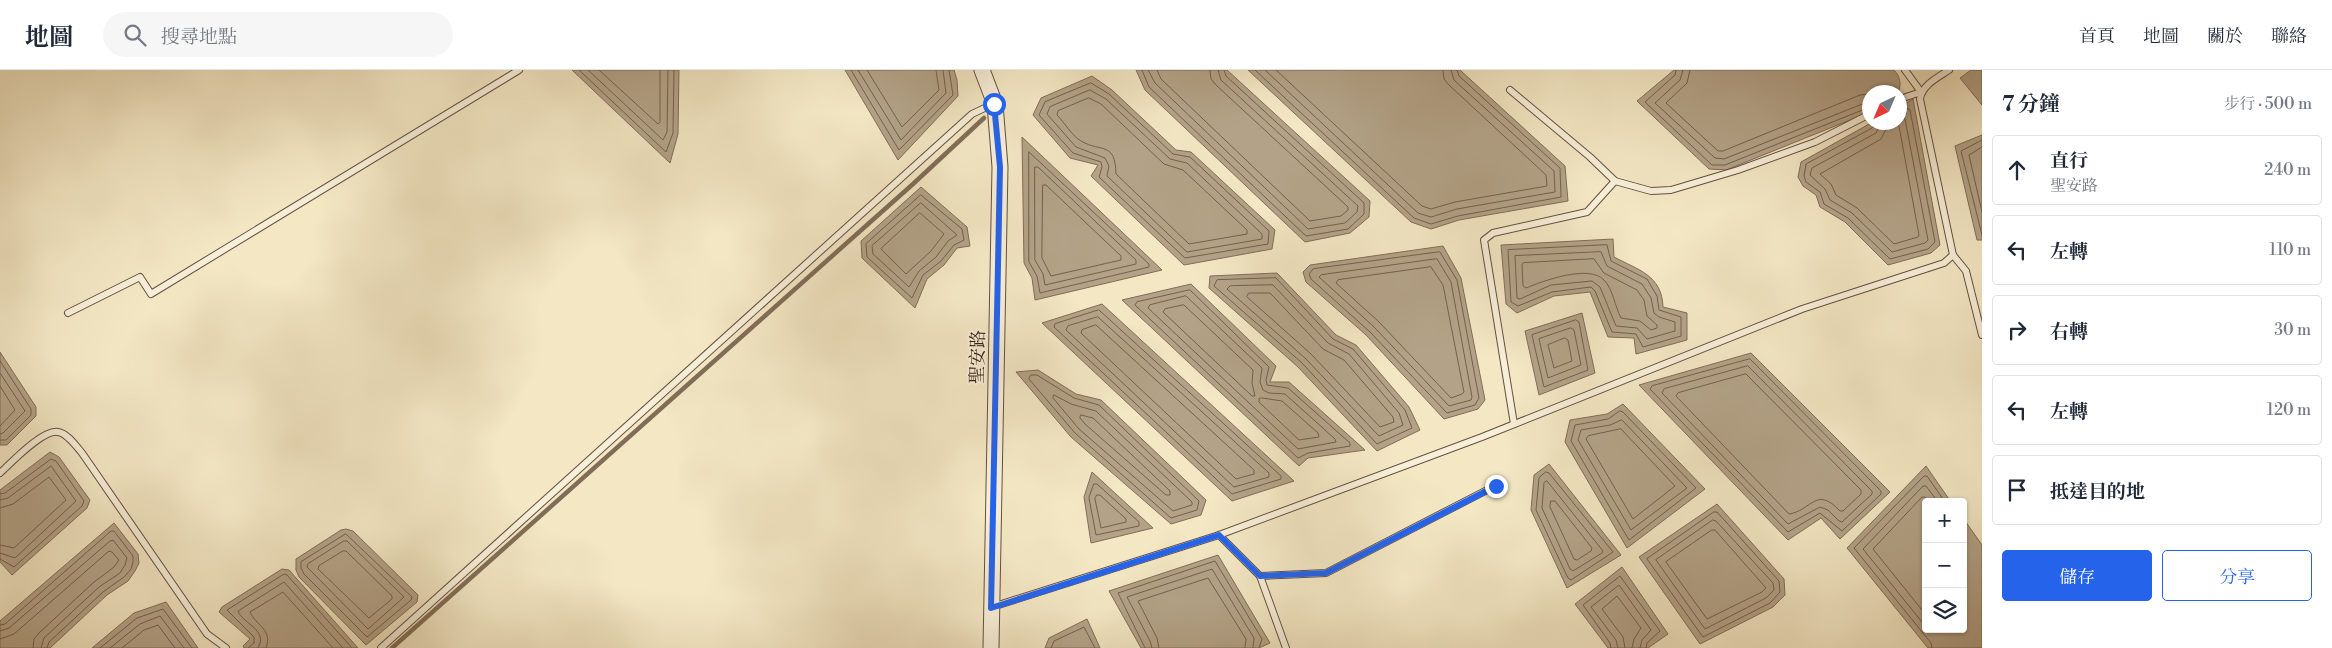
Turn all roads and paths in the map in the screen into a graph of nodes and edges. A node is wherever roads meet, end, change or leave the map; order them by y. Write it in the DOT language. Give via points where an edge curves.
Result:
graph roads {
  1 [pos="519,70"];
  2 [pos="982,70"];
  3 [pos="1905,70"];
  4 [pos="1949,70"];
  5 [pos="1510,90"];
  6 [pos="1921,92"];
  7 [pos="1907,97"];
  8 [pos="994,104"];
  9 [pos="1862,118"];
  10 [pos="1615,181"];
  11 [pos="1953,255"];
  12 [pos="68,313"];
  13 [pos="1982,334"];
  14 [pos="1514,424"];
  15 [pos="0,473"];
  16 [pos="1496,486"];
  17 [pos="1219,535"];
  18 [pos="1260,576"];
  19 [pos="991,608"];
  20 [pos="226,648"];
  21 [pos="380,648"];
  22 [pos="991,648"];
  23 [pos="1286,648"];
  1 -- 12 [label="lane" via="151,294 140,277"];
  2 -- 8 [label="street, 聖安路"];
  3 -- 6 [label="lane"];
  4 -- 6 [label="lane"];
  5 -- 10 [label="lane"];
  6 -- 7 [label="lane"];
  6 -- 11 [label="lane"];
  8 -- 19 [label="street, 聖安路" via="1000,167"];
  8 -- 21 [label="lane" via="972,114"];
  9 -- 10 [label="lane" via="1815,142 1671,190 1651,191"];
  10 -- 14 [label="lane" via="1587,212 1493,232 1484,240"];
  11 -- 13 [label="lane" via="1966,270"];
  11 -- 14 [label="lane" via="1944,263 1802,309"];
  14 -- 17 [label="lane"];
  15 -- 20 [label="lane" via="48,434 58,432 65,435 82,453 208,634"];
  16 -- 18 [label="lane" via="1326,573"];
  17 -- 18 [label="lane"];
  17 -- 19 [label="lane"];
  18 -- 23 [label="lane"];
  19 -- 22 [label="street, 聖安路"];
}
